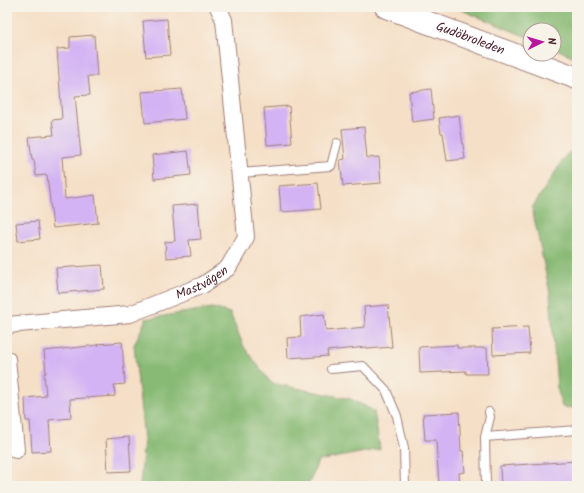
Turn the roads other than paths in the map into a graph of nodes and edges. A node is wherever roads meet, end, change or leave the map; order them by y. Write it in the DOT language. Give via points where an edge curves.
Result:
graph roads {
  1 [pos="218,7"];
  2 [pos="386,7"];
  3 [pos="577,78"];
  4 [pos="337,143"];
  5 [pos="240,173"];
  6 [pos="7,325"];
  7 [pos="7,359"];
  8 [pos="331,369"];
  9 [pos="489,412"];
  10 [pos="577,430"];
  11 [pos="485,437"];
  12 [pos="16,450"];
  13 [pos="405,486"];
  14 [pos="486,486"];
  1 -- 5 [label="street, Mastvägen" via="224,20"];
  2 -- 3 [label="main road, Gudöbroleden"];
  4 -- 5 [label="lane" via="330,166"];
  5 -- 6 [label="street, Mastvägen" via="246,237 228,268 203,285 130,314"];
  7 -- 12 [label="street"];
  8 -- 13 [label="lane" via="363,366 386,390 397,416 404,448"];
  9 -- 11 [label="lane"];
  10 -- 11 [label="lane"];
  11 -- 14 [label="lane"];
}
